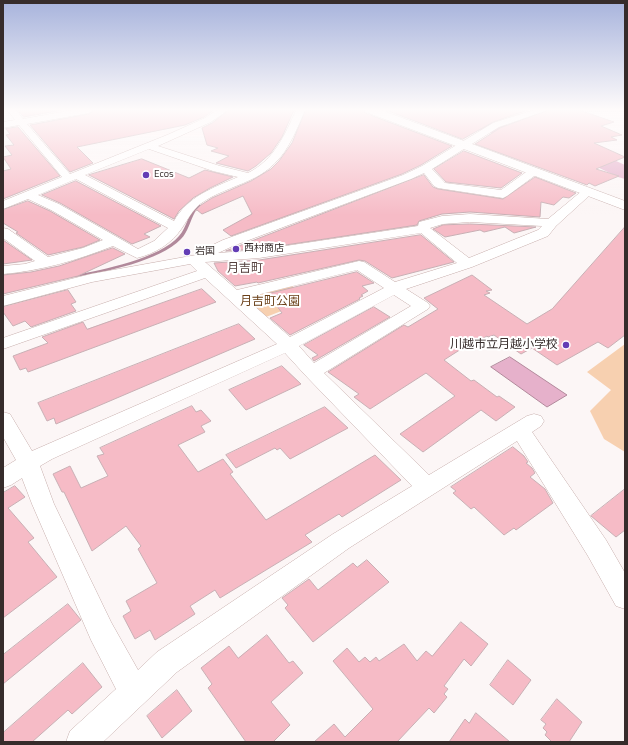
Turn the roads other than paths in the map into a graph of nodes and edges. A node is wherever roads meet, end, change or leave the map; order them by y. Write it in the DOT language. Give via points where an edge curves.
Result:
graph roads {
  1 [pos="43,145"];
  2 [pos="282,145"];
  3 [pos="461,145"];
  4 [pos="149,146"];
  5 [pos="464,146"];
  6 [pos="426,168"];
  7 [pos="533,172"];
  8 [pos="248,176"];
  9 [pos="72,177"];
  10 [pos="588,192"];
  11 [pos="29,195"];
  12 [pos="3,205"];
  13 [pos="625,206"];
  14 [pos="551,223"];
  15 [pos="176,227"];
  16 [pos="424,229"];
  17 [pos="3,232"];
  18 [pos="113,241"];
  19 [pos="193,259"];
  20 [pos="140,260"];
  21 [pos="46,262"];
  22 [pos="467,264"];
  23 [pos="3,270"];
  24 [pos="207,272"];
  25 [pos="394,289"];
  26 [pos="233,296"];
  27 [pos="3,301"];
  28 [pos="3,344"];
  29 [pos="288,345"];
  30 [pos="312,372"];
  31 [pos="4,424"];
  32 [pos="28,463"];
  33 [pos="3,479"];
  34 [pos="427,487"];
  35 [pos="625,597"];
  36 [pos="136,691"];
  37 [pos="81,742"];
  1 -- 9 [label="street"];
  2 -- 8 [label="street" via="267,166"];
  3 -- 5 [label="street"];
  4 -- 8 [label="street" via="217,169"];
  4 -- 9 [label="street"];
  5 -- 6 [label="street"];
  5 -- 7 [label="street"];
  6 -- 7 [label="street" via="442,186 503,194"];
  6 -- 19 [label="street" via="228,243"];
  7 -- 10 [label="street"];
  8 -- 15 [label="street" via="200,200 188,209"];
  9 -- 11 [label="street"];
  9 -- 15 [label="street"];
  10 -- 13 [label="street"];
  10 -- 14 [label="street"];
  11 -- 12 [label="street"];
  11 -- 18 [label="street"];
  14 -- 16 [label="street" via="457,218 424,224"];
  14 -- 22 [label="street" via="543,233"];
  15 -- 20 [label="street" via="160,245"];
  16 -- 19 [label="street" via="267,253"];
  16 -- 22 [label="street"];
  17 -- 21 [label="street"];
  18 -- 20 [label="street"];
  18 -- 21 [label="street" via="88,251"];
  19 -- 20 [label="street"];
  19 -- 24 [label="street"];
  20 -- 27 [label="street"];
  21 -- 23 [label="street" via="26,268"];
  22 -- 25 [label="street" via="405,283"];
  24 -- 26 [label="street"];
  24 -- 28 [label="street"];
  25 -- 26 [label="street" via="359,265"];
  25 -- 29 [label="street"];
  25 -- 30 [label="street" via="422,306"];
  26 -- 29 [label="street"];
  29 -- 30 [label="street"];
  29 -- 32 [label="street" via="45,453"];
  30 -- 34 [label="street"];
  31 -- 32 [label="street"];
  32 -- 33 [label="street"];
  32 -- 36 [label="street" via="43,504 101,631 126,678"];
  34 -- 35 [label="street" via="527,425"];
  34 -- 36 [label="street" via="341,541 167,662"];
  36 -- 37 [label="street"];
}
